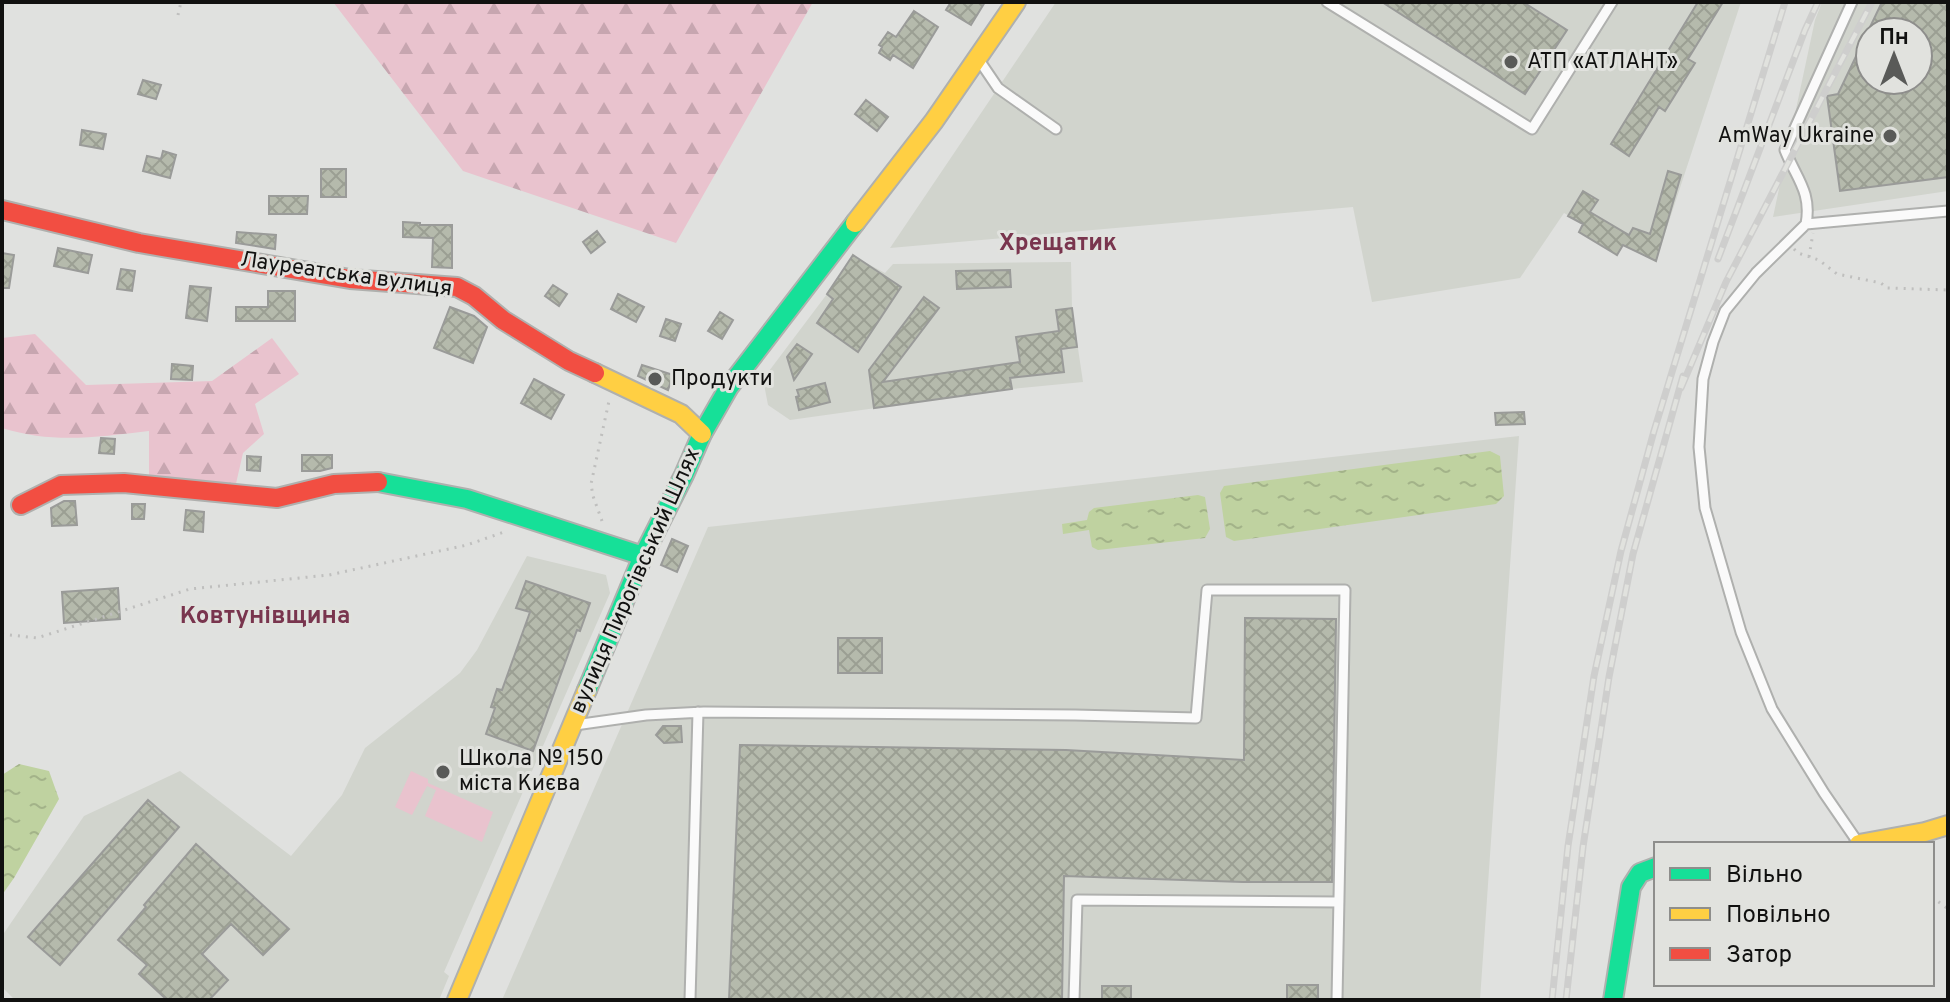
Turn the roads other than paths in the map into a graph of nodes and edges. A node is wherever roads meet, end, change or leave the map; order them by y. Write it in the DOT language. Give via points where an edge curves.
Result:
graph roads {
  1 [pos="1016,2"];
  2 [pos="1327,2"];
  3 [pos="1612,2"];
  4 [pos="1852,2"];
  5 [pos="978,58"];
  6 [pos="1056,129"];
  7 [pos="2,210"];
  8 [pos="1948,211"];
  9 [pos="1810,224"];
  10 [pos="702,434"];
  11 [pos="17,506"];
  12 [pos="643,556"];
  13 [pos="698,712"];
  14 [pos="572,725"];
  15 [pos="1948,825"];
  16 [pos="1858,842"];
  17 [pos="1870,842"];
  18 [pos="1654,867"];
  19 [pos="1339,902"];
  20 [pos="457,1000"];
  21 [pos="690,1000"];
  22 [pos="1074,1000"];
  23 [pos="1337,1000"];
  24 [pos="1613,1000"];
  1 -- 5 [label="street, вулиця Пирогівський Шлях"];
  2 -- 3 [label="lane" via="1532,129"];
  4 -- 9 [label="lane" via="1785,150 1803,183"];
  5 -- 6 [label="lane" via="998,88"];
  5 -- 10 [label="street, вулиця Пирогівський Шлях" via="729,387"];
  7 -- 10 [label="street, Лауреатська вулиця" via="139,243 350,279 457,287 569,361 681,414"];
  8 -- 9 [label="lane"];
  9 -- 16 [label="lane" via="1756,273 1725,311 1703,379 1699,447 1705,508 1741,632 1772,709"];
  10 -- 12 [label="street, вулиця Пирогівський Шлях"];
  11 -- 12 [label="street" via="61,485 124,483 277,498 334,484 378,482 467,499"];
  12 -- 14 [label="street, вулиця Пирогівський Шлях"];
  13 -- 14 [label="lane"];
  13 -- 19 [label="lane" via="1196,718 1207,590 1345,590"];
  13 -- 21 [label="lane"];
  14 -- 20 [label="street, вулиця Пирогівський Шлях"];
  15 -- 17 [label="street"];
  18 -- 24 [label="street" via="1636,876 1631,887"];
  19 -- 22 [label="lane" via="1077,900"];
  19 -- 23 [label="lane"];
}
